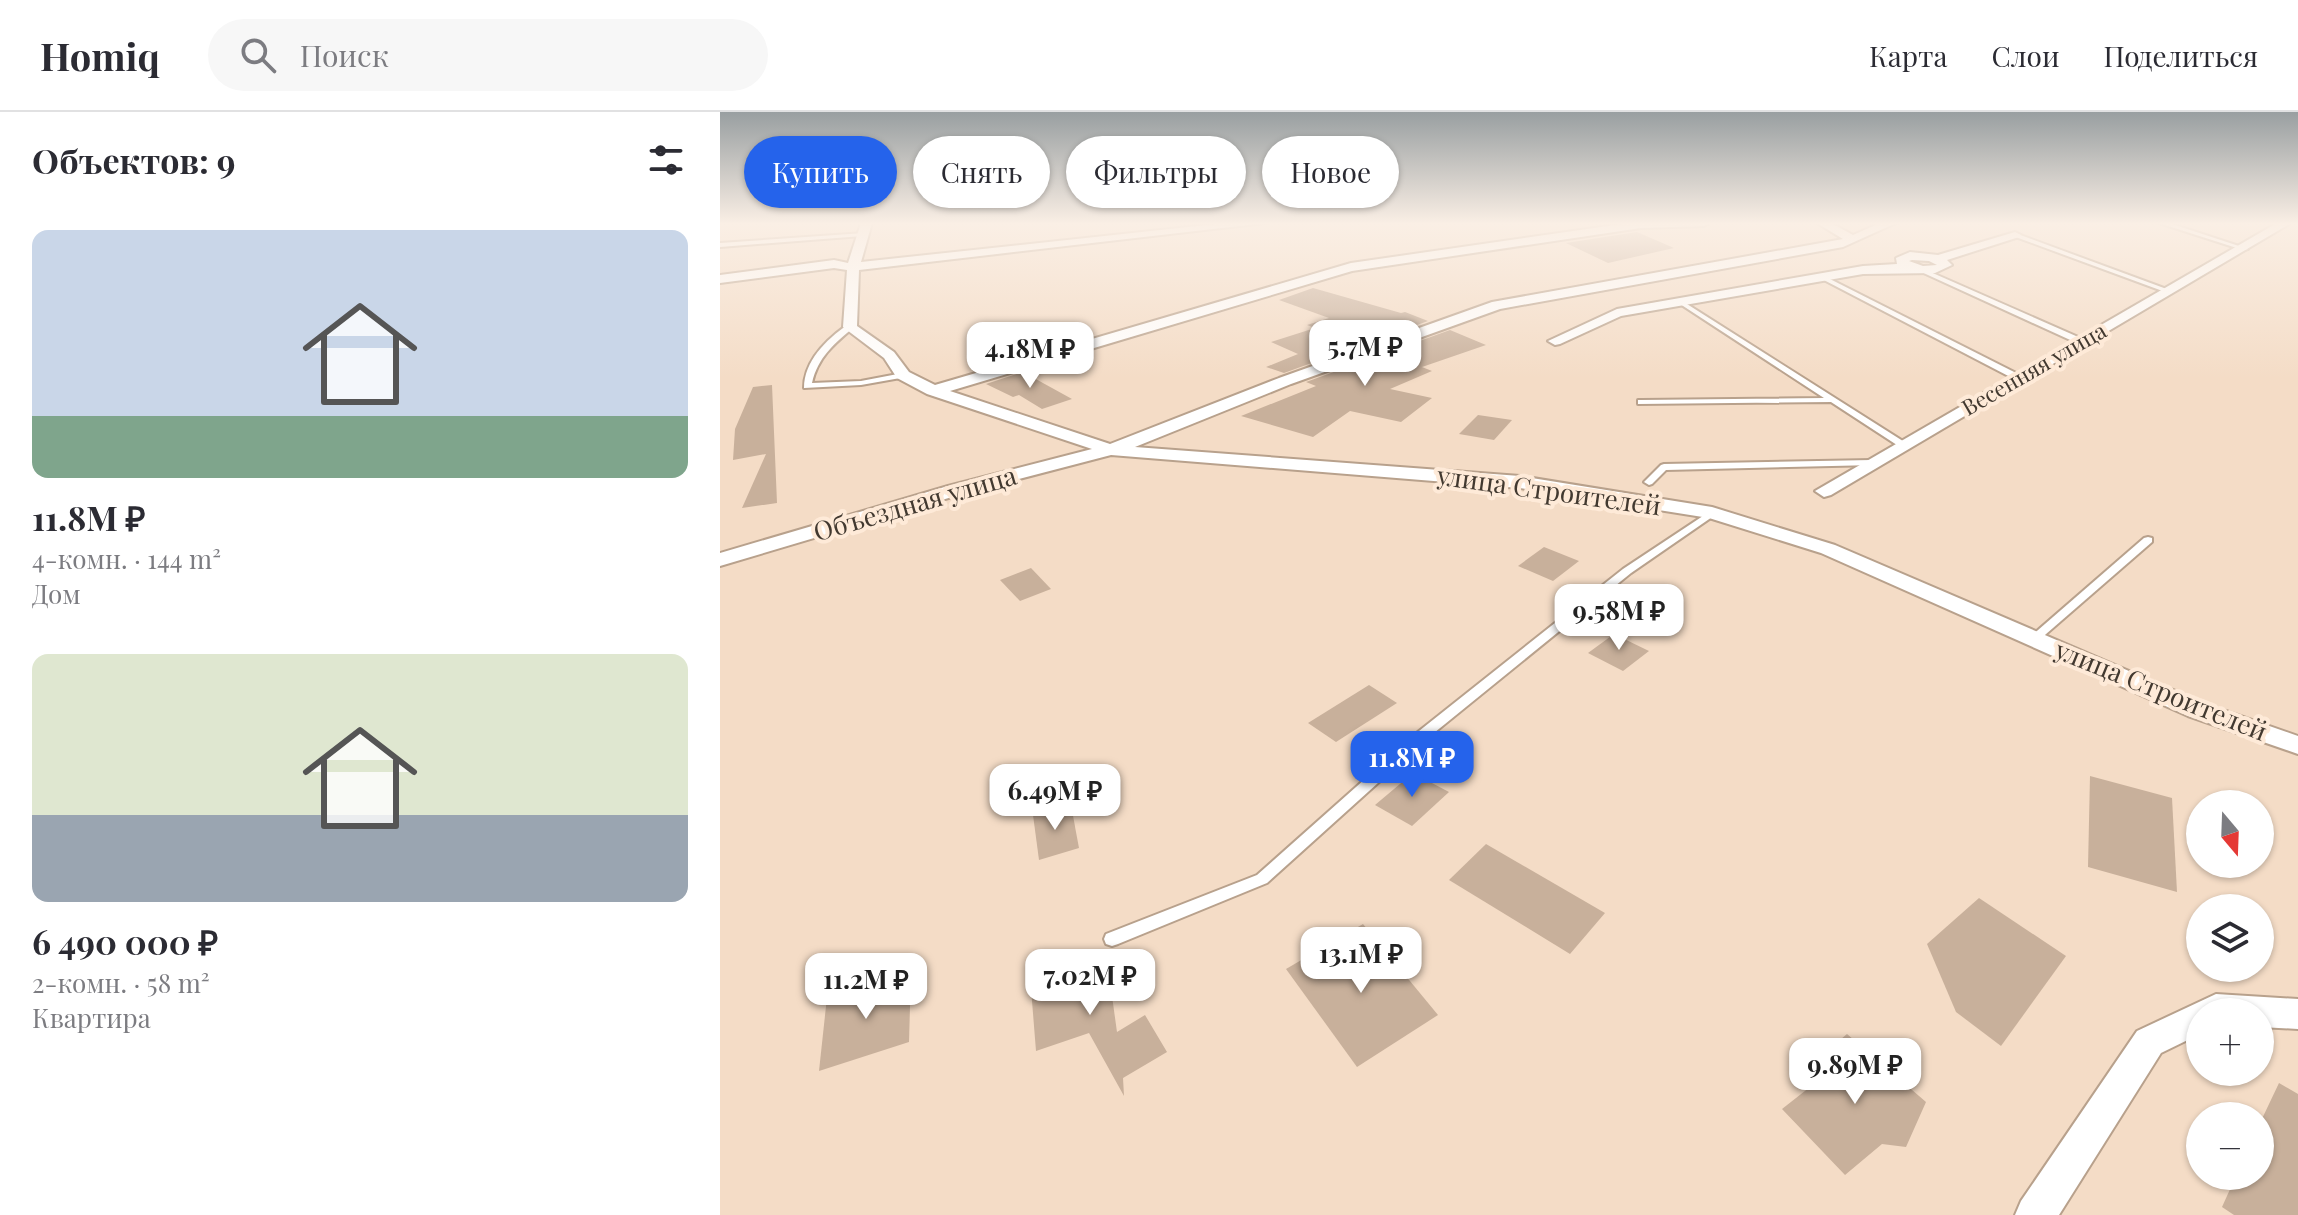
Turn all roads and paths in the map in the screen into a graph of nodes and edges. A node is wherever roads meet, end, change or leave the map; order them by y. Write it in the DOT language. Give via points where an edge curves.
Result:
graph roads {
  1 [pos="754,274"];
  2 [pos="853,274"];
  3 [pos="1326,274"];
  4 [pos="1667,274"];
  5 [pos="1837,274"];
  6 [pos="1930,274"];
  7 [pos="2122,274"];
  8 [pos="2201,274"];
  9 [pos="1822,277"];
  10 [pos="720,279"];
  11 [pos="2170,292"];
  12 [pos="1679,301"];
  13 [pos="850,327"];
  14 [pos="1555,341"];
  15 [pos="2082,342"];
  16 [pos="903,375"];
  17 [pos="2019,378"];
  18 [pos="933,391"];
  19 [pos="1832,400"];
  20 [pos="1641,402"];
  21 [pos="1903,445"];
  22 [pos="1111,450"];
  23 [pos="1872,463"];
  24 [pos="1649,482"];
  25 [pos="1824,491"];
  26 [pos="1712,513"];
  27 [pos="2148,540"];
  28 [pos="720,560"];
  29 [pos="2034,639"];
  30 [pos="2298,745"];
  31 [pos="1112,939"];
  32 [pos="2274,1013"];
  33 [pos="2298,1014"];
  34 [pos="2186,1024"];
  35 [pos="2035,1215"];
  1 -- 10 [label="street"];
  2 -- 13 [label="street"];
  3 -- 18 [label="street"];
  4 -- 22 [label="street" via="1497,305"];
  5 -- 9 [label="street"];
  6 -- 15 [label="lane"];
  7 -- 11 [label="lane"];
  8 -- 11 [label="street, Весенняя улица"];
  9 -- 12 [label="street"];
  9 -- 17 [label="lane"];
  11 -- 15 [label="street, Весенняя улица"];
  12 -- 14 [label="street" via="1617,313"];
  12 -- 19 [label="lane"];
  13 -- 16 [label="street, улица Строителей" via="889,355"];
  13 -- 16 [label="lane" via="811,361 807,386"];
  15 -- 17 [label="street, Весенняя улица"];
  16 -- 18 [label="street, улица Строителей"];
  17 -- 21 [label="street, Весенняя улица"];
  18 -- 22 [label="street, улица Строителей"];
  19 -- 20 [label="lane"];
  19 -- 21 [label="lane"];
  21 -- 23 [label="street, Весенняя улица"];
  22 -- 26 [label="street, улица Строителей" via="1520,482"];
  22 -- 28 [label="street, Объездная улица"];
  23 -- 24 [label="lane" via="1664,467"];
  23 -- 25 [label="street, Весенняя улица"];
  26 -- 29 [label="street, улица Строителей" via="1828,549"];
  26 -- 31 [label="lane" via="1627,571 1424,734 1262,879"];
  27 -- 29 [label="lane"];
  29 -- 30 [label="street, улица Строителей" via="2197,710"];
  32 -- 33 [label="street"];
  34 -- 35 [label="street" via="2149,1042"];
}
